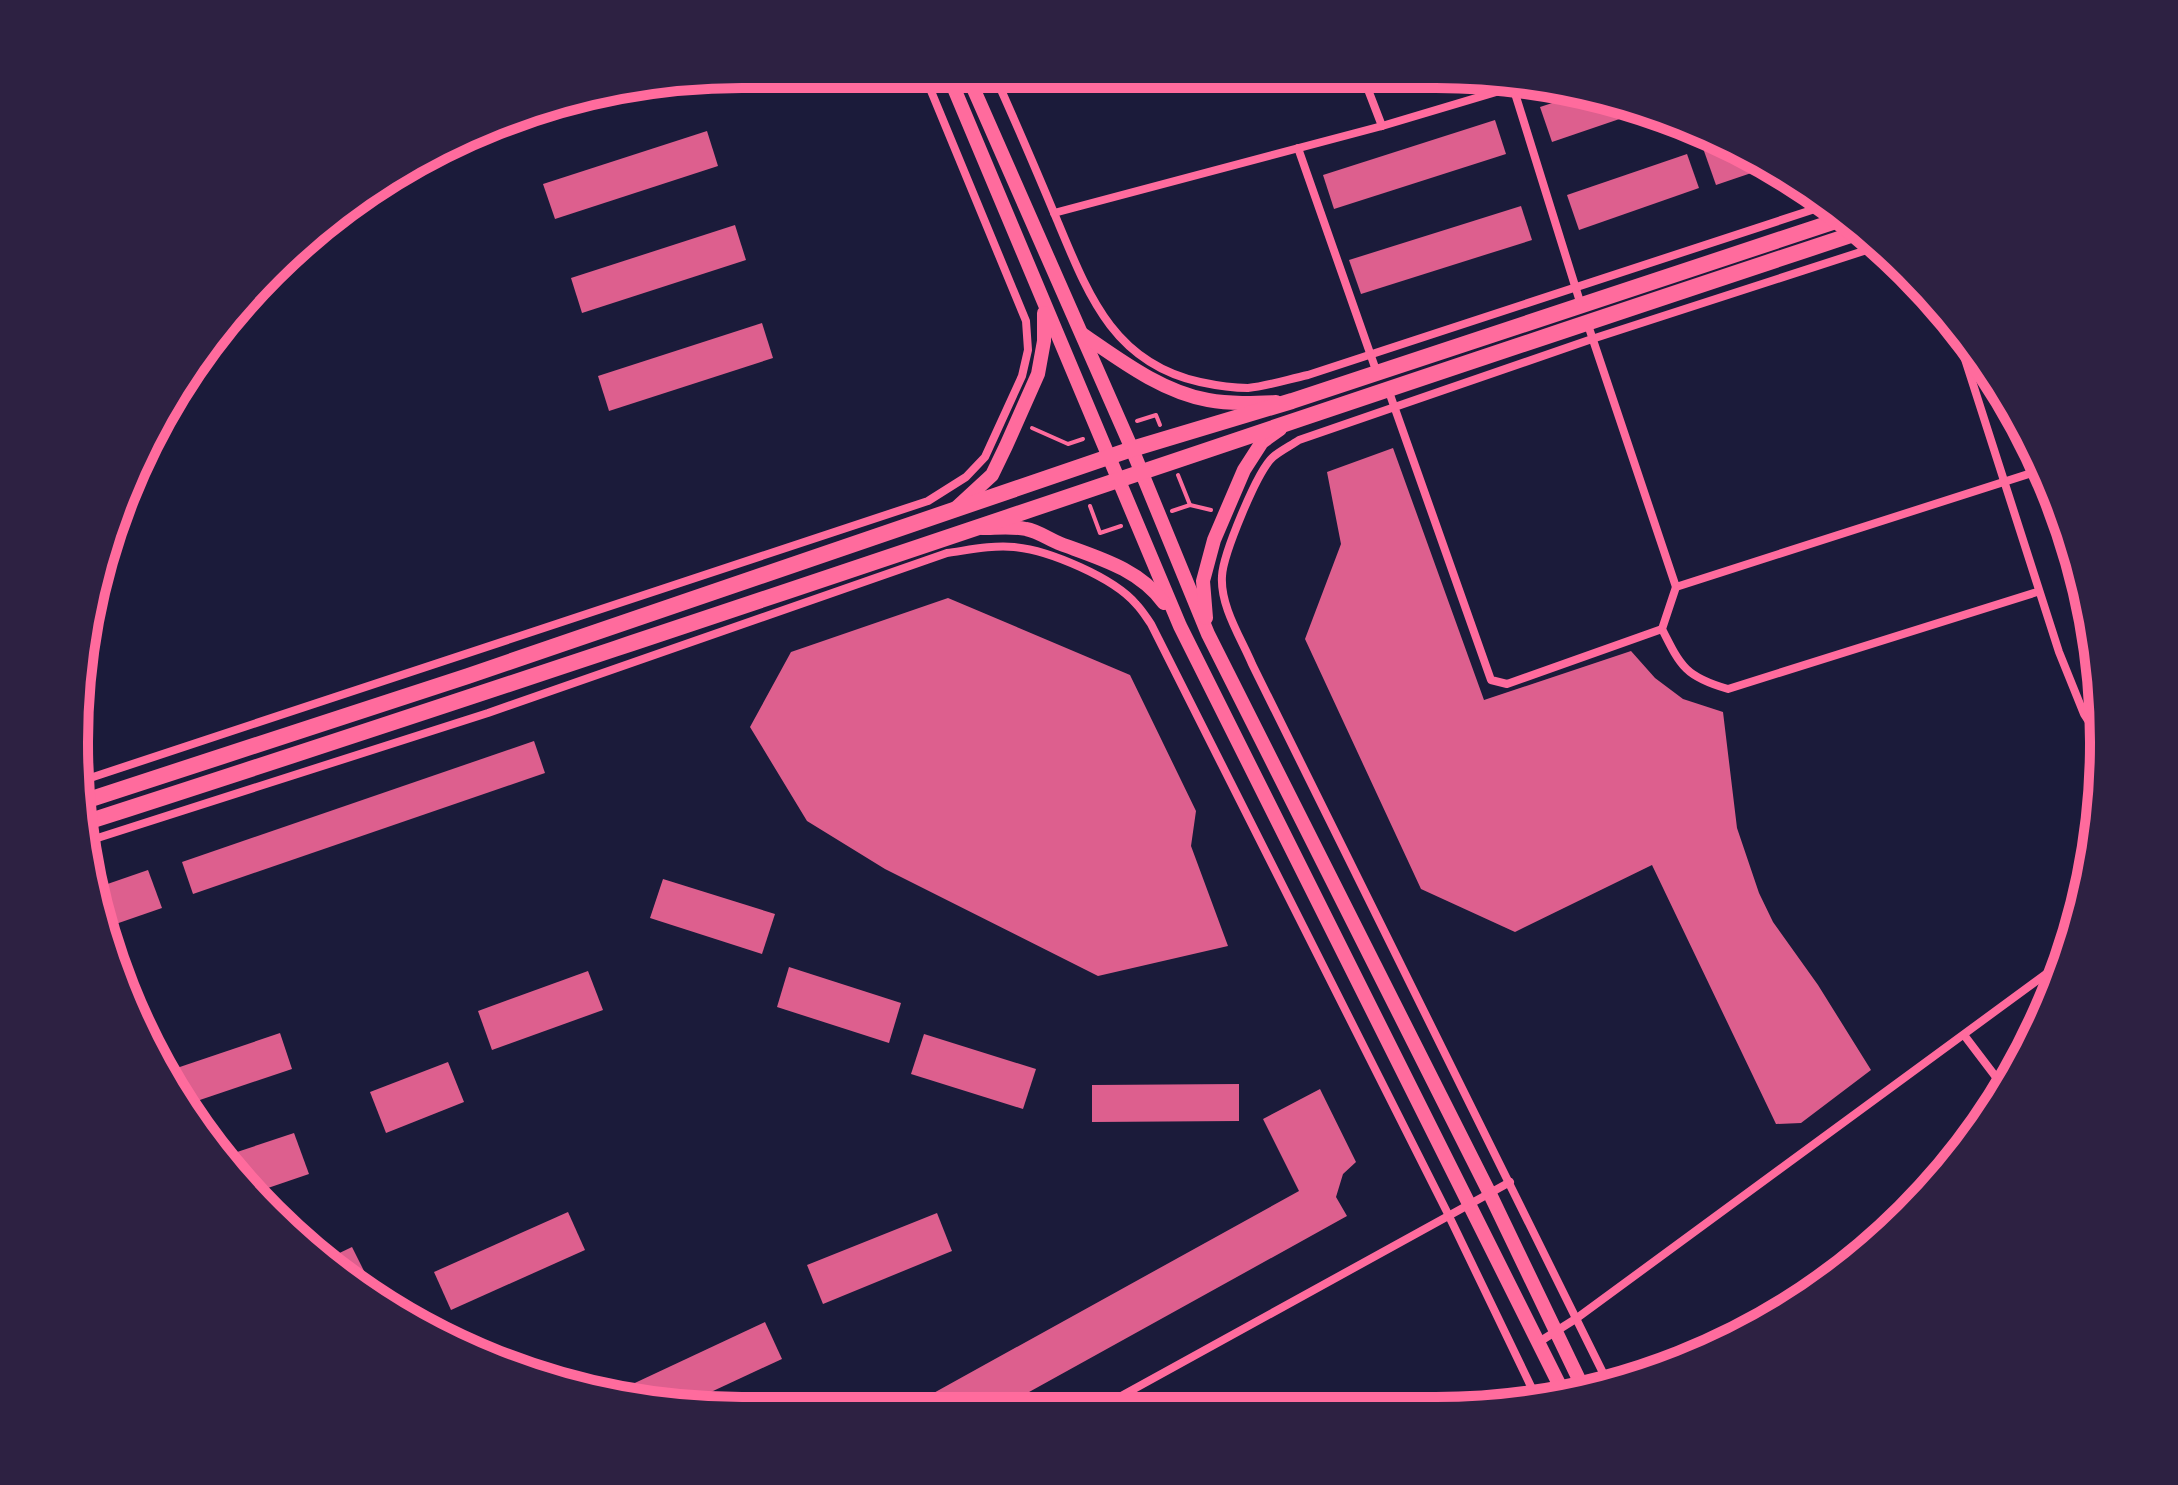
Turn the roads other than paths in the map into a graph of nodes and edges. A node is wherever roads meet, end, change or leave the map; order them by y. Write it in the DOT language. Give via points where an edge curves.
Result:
graph roads {
  1 [pos="930,88"];
  2 [pos="954,88"];
  3 [pos="973,88"];
  4 [pos="1000,88"];
  5 [pos="1367,88"];
  6 [pos="1498,91"];
  7 [pos="1515,93"];
  8 [pos="1382,126"];
  9 [pos="1298,148"];
  10 [pos="1815,209"];
  11 [pos="1054,213"];
  12 [pos="1832,222"];
  13 [pos="1849,236"];
  14 [pos="1867,250"];
  15 [pos="1578,297"];
  16 [pos="1044,305"];
  17 [pos="1587,322"];
  18 [pos="1082,334"];
  19 [pos="1592,339"];
  20 [pos="1371,355"];
  21 [pos="1964,357"];
  22 [pos="1377,373"];
  23 [pos="1388,388"];
  24 [pos="1292,401"];
  25 [pos="1394,406"];
  26 [pos="1289,422"];
  27 [pos="1132,449"];
  28 [pos="1109,458"];
  29 [pos="2032,473"];
  30 [pos="1142,474"];
  31 [pos="1119,482"];
  32 [pos="2005,482"];
  33 [pos="954,510"];
  34 [pos="971,528"];
  35 [pos="1676,587"];
  36 [pos="2037,592"];
  37 [pos="1180,626"];
  38 [pos="1662,629"];
  39 [pos="1208,634"];
  40 [pos="2090,723"];
  41 [pos="89,778"];
  42 [pos="91,799"];
  43 [pos="93,820"];
  44 [pos="96,839"];
  45 [pos="2048,973"];
  46 [pos="1964,1035"];
  47 [pos="1997,1078"];
  48 [pos="1510,1182"];
  49 [pos="1489,1192"];
  50 [pos="1470,1201"];
  51 [pos="1448,1214"];
  52 [pos="1577,1318"];
  53 [pos="1556,1331"];
  54 [pos="1539,1342"];
  55 [pos="1604,1375"];
  56 [pos="1580,1380"];
  57 [pos="1560,1385"];
  58 [pos="1532,1389"];
  59 [pos="1119,1397"];
  1 -- 41 [label="street" via="1026,321 1028,350 1022,376 985,457 966,477 928,501"];
  2 -- 16 [label="main road"];
  3 -- 18 [label="main road"];
  4 -- 11 [label="street"];
  5 -- 8 [label="street"];
  6 -- 8 [label="street"];
  7 -- 15 [label="street"];
  8 -- 9 [label="street"];
  9 -- 11 [label="street"];
  9 -- 20 [label="street"];
  10 -- 15 [label="street"];
  11 -- 20 [label="street" via="1103,318 1122,341 1173,376 1248,388"];
  12 -- 15 [label="main road"];
  13 -- 17 [label="main road"];
  14 -- 19 [label="street"];
  15 -- 20 [label="street"];
  15 -- 22 [label="main road"];
  16 -- 28 [label="main road"];
  16 -- 33 [label="main road" via="1038,374 992,475"];
  17 -- 19 [label="street"];
  17 -- 23 [label="main road"];
  18 -- 24 [label="main road" via="1168,387 1207,400"];
  18 -- 27 [label="main road"];
  19 -- 25 [label="street"];
  19 -- 35 [label="street"];
  20 -- 22 [label="street"];
  21 -- 32 [label="street"];
  22 -- 24 [label="main road"];
  23 -- 25 [label="street"];
  23 -- 26 [label="main road"];
  24 -- 27 [label="main road"];
  25 -- 38 [label="street" via="1491,680 1507,684"];
  25 -- 48 [label="street" via="1299,440 1271,459 1254,486 1222,577 1228,609 1252,664"];
  26 -- 30 [label="main road"];
  26 -- 39 [label="main road" via="1262,442 1244,470 1214,540 1203,581"];
  27 -- 28 [label="main road"];
  27 -- 30 [label="main road"];
  28 -- 31 [label="main road"];
  28 -- 33 [label="main road"];
  29 -- 32 [label="street"];
  30 -- 31 [label="main road"];
  30 -- 39 [label="main road"];
  31 -- 34 [label="main road"];
  31 -- 37 [label="main road"];
  32 -- 35 [label="street"];
  32 -- 36 [label="street"];
  33 -- 42 [label="main road"];
  34 -- 37 [label="main road" via="1027,529 1090,552 1155,591"];
  34 -- 43 [label="main road" via="479,696"];
  35 -- 38 [label="street"];
  36 -- 38 [label="street" via="1728,689 1704,682 1680,664"];
  36 -- 40 [label="street"];
  37 -- 50 [label="main road"];
  39 -- 49 [label="main road"];
  44 -- 51 [label="street" via="488,713 947,553 1017,547 1079,567 1118,588 1151,624"];
  45 -- 46 [label="street"];
  46 -- 47 [label="street"];
  46 -- 52 [label="street"];
  48 -- 49 [label="street"];
  48 -- 52 [label="street"];
  49 -- 50 [label="street"];
  49 -- 53 [label="main road"];
  50 -- 51 [label="street"];
  50 -- 54 [label="main road"];
  51 -- 58 [label="street"];
  51 -- 59 [label="street"];
  52 -- 53 [label="street"];
  52 -- 55 [label="street"];
  53 -- 54 [label="street"];
  53 -- 56 [label="main road"];
  54 -- 57 [label="main road"];
}
